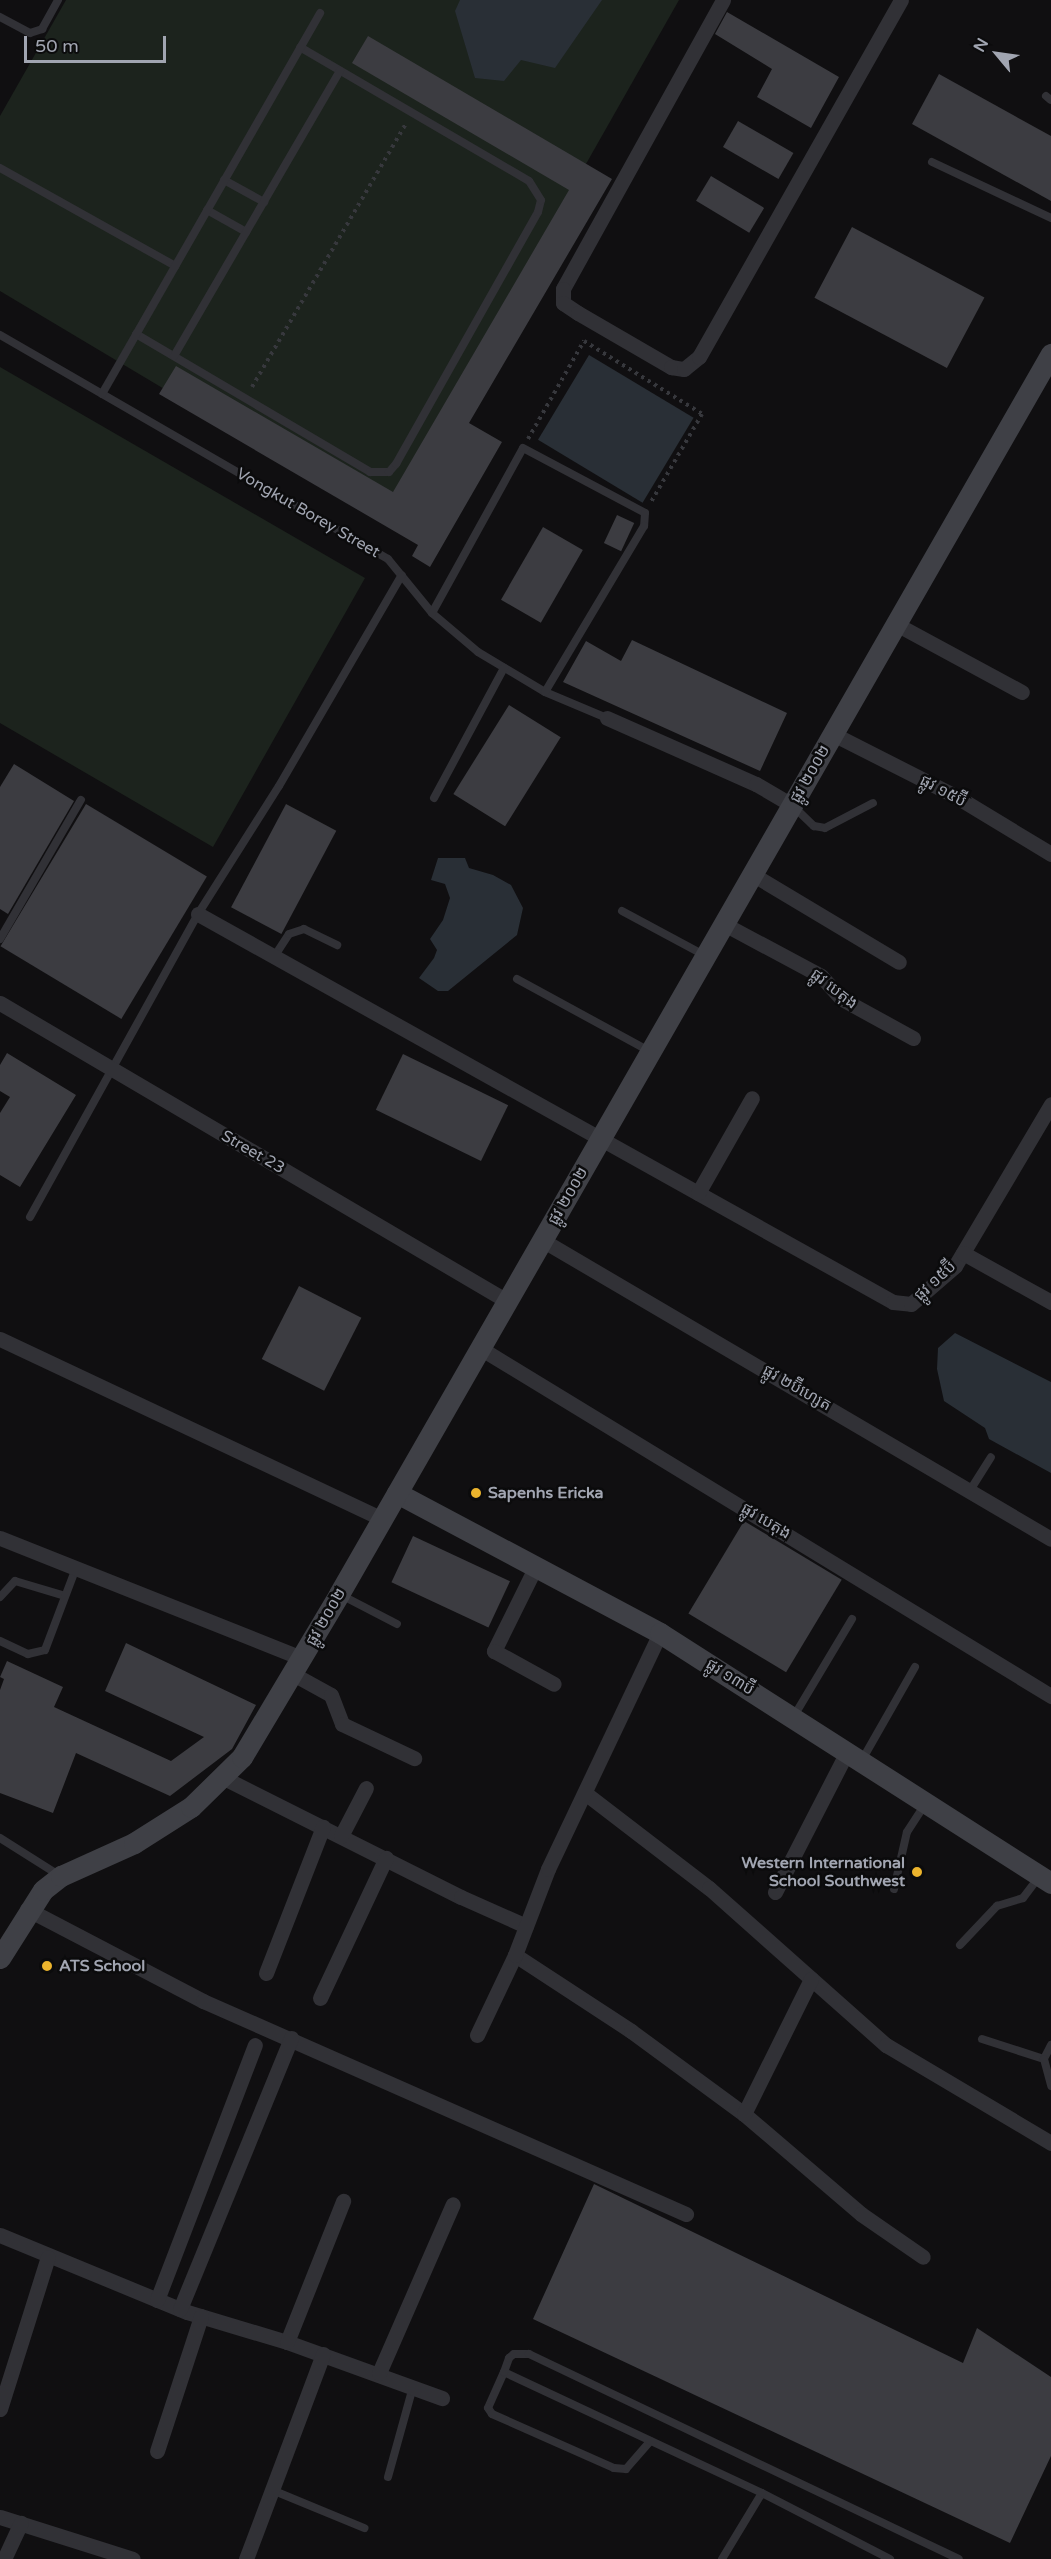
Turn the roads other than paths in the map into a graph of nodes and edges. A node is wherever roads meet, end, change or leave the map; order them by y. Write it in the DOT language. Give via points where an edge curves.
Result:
graph roads {
  1 [pos="58,0"];
  2 [pos="723,0"];
  3 [pos="901,0"];
  4 [pos="320,13"];
  5 [pos="0,16"];
  6 [pos="300,47"];
  7 [pos="340,71"];
  8 [pos="932,162"];
  9 [pos="0,168"];
  10 [pos="224,180"];
  11 [pos="264,202"];
  12 [pos="207,210"];
  13 [pos="1051,218"];
  14 [pos="246,232"];
  15 [pos="175,266"];
  16 [pos="136,334"];
  17 [pos="0,335"];
  18 [pos="1051,354"];
  19 [pos="174,356"];
  20 [pos="102,394"];
  21 [pos="402,575"];
  22 [pos="432,613"];
  23 [pos="896,624"];
  24 [pos="504,668"];
  25 [pos="545,692"];
  26 [pos="1022,692"];
  27 [pos="607,718"];
  28 [pos="833,734"];
  29 [pos="434,798"];
  30 [pos="81,800"];
  31 [pos="873,803"];
  32 [pos="792,806"];
  33 [pos="1051,854"];
  34 [pos="752,874"];
  35 [pos="622,911"];
  36 [pos="198,914"];
  37 [pos="0,920"];
  38 [pos="724,924"];
  39 [pos="8,925"];
  40 [pos="0,939"];
  41 [pos="337,945"];
  42 [pos="705,956"];
  43 [pos="274,957"];
  44 [pos="899,962"];
  45 [pos="517,979"];
  46 [pos="0,1003"];
  47 [pos="912,1038"];
  48 [pos="650,1052"];
  49 [pos="112,1070"];
  50 [pos="752,1098"];
  51 [pos="1051,1104"];
  52 [pos="600,1139"];
  53 [pos="698,1193"];
  54 [pos="30,1217"];
  55 [pos="542,1240"];
  56 [pos="963,1254"];
  57 [pos="507,1301"];
  58 [pos="1051,1302"];
  59 [pos="0,1339"];
  60 [pos="480,1348"];
  61 [pos="991,1457"];
  62 [pos="969,1492"];
  63 [pos="397,1493"];
  64 [pos="382,1519"];
  65 [pos="0,1538"];
  66 [pos="1051,1539"];
  67 [pos="76,1566"];
  68 [pos="536,1566"];
  69 [pos="339,1594"];
  70 [pos="65,1596"];
  71 [pos="0,1597"];
  72 [pos="852,1619"];
  73 [pos="397,1624"];
  74 [pos="660,1633"];
  75 [pos="0,1641"];
  76 [pos="298,1666"];
  77 [pos="915,1667"];
  78 [pos="554,1683"];
  79 [pos="1051,1696"];
  80 [pos="793,1717"];
  81 [pos="854,1756"];
  82 [pos="414,1758"];
  83 [pos="224,1778"];
  84 [pos="366,1788"];
  85 [pos="585,1793"];
  86 [pos="925,1802"];
  87 [pos="323,1827"];
  88 [pos="341,1836"];
  89 [pos="0,1838"];
  90 [pos="386,1858"];
  91 [pos="61,1876"];
  92 [pos="1045,1879"];
  93 [pos="894,1889"];
  94 [pos="775,1892"];
  95 [pos="27,1909"];
  96 [pos="526,1926"];
  97 [pos="960,1945"];
  98 [pos="515,1955"];
  99 [pos="0,1958"];
  100 [pos="266,1973"];
  101 [pos="811,1979"];
  102 [pos="320,1998"];
  103 [pos="477,2035"];
  104 [pos="291,2038"];
  105 [pos="982,2039"];
  106 [pos="255,2044"];
  107 [pos="1051,2045"];
  108 [pos="1044,2059"];
  109 [pos="1051,2086"];
  110 [pos="744,2114"];
  111 [pos="1051,2143"];
  112 [pos="343,2201"];
  113 [pos="453,2204"];
  114 [pos="686,2214"];
  115 [pos="0,2235"];
  116 [pos="48,2257"];
  117 [pos="923,2257"];
  118 [pos="157,2300"];
  119 [pos="180,2309"];
  120 [pos="201,2316"];
  121 [pos="287,2342"];
  122 [pos="323,2354"];
  123 [pos="504,2372"];
  124 [pos="379,2373"];
  125 [pos="413,2387"];
  126 [pos="442,2398"];
  127 [pos="0,2409"];
  128 [pos="650,2441"];
  129 [pos="157,2451"];
  130 [pos="388,2477"];
  131 [pos="272,2490"];
  132 [pos="762,2493"];
  133 [pos="0,2517"];
  134 [pos="21,2523"];
  135 [pos="364,2528"];
  136 [pos="123,2558"];
  137 [pos="4,2559"];
  138 [pos="246,2559"];
  139 [pos="722,2559"];
  140 [pos="890,2559"];
  141 [pos="958,2559"];
  1 -- 5 [label="lane" via="42,29 30,33"];
  2 -- 3 [label="street" via="563,289 564,303 578,313 670,367 684,369 699,357"];
  4 -- 6 [label="lane"];
  6 -- 7 [label="lane"];
  6 -- 10 [label="lane"];
  7 -- 11 [label="lane"];
  7 -- 19 [label="lane" via="529,181 541,200 538,212 396,464 389,472 370,472"];
  8 -- 13 [label="lane"];
  9 -- 15 [label="lane"];
  10 -- 11 [label="lane"];
  10 -- 12 [label="lane"];
  11 -- 14 [label="lane"];
  12 -- 14 [label="lane"];
  12 -- 15 [label="lane"];
  14 -- 19 [label="lane"];
  15 -- 16 [label="lane"];
  16 -- 19 [label="lane"];
  16 -- 20 [label="lane"];
  17 -- 20 [label="lane, Vongkut Borey Street"];
  18 -- 23 [label="street, ផ្លូវ ២០០២"];
  20 -- 21 [label="lane, Vongkut Borey Street" via="388,559"];
  21 -- 22 [label="lane, Vongkut Borey Street"];
  21 -- 36 [label="lane" via="279,786"];
  22 -- 24 [label="lane, Vongkut Borey Street" via="478,652"];
  22 -- 25 [label="lane" via="523,448 645,513 644,526"];
  23 -- 26 [label="street"];
  23 -- 28 [label="street, ផ្លូវ ២០០២"];
  24 -- 25 [label="lane, Vongkut Borey Street"];
  24 -- 29 [label="lane"];
  25 -- 27 [label="lane, Vongkut Borey Street"];
  27 -- 32 [label="street, Vongkut Borey Street" via="756,784"];
  28 -- 32 [label="street, ផ្លូវ ២០០២"];
  28 -- 33 [label="street, ផ្លូវ ១៥ប៊ី" via="957,797"];
  30 -- 39 [label="lane"];
  31 -- 32 [label="lane" via="825,828 814,826"];
  32 -- 34 [label="street, ផ្លូវ ២០០២"];
  34 -- 38 [label="street, ផ្លូវ ២០០២"];
  34 -- 44 [label="street"];
  35 -- 42 [label="lane"];
  36 -- 43 [label="street"];
  36 -- 49 [label="lane"];
  37 -- 39 [label="lane"];
  38 -- 42 [label="street, ផ្លូវ ២០០២"];
  38 -- 47 [label="street, ផ្លូវ បេតុង" via="821,976 842,999"];
  39 -- 40 [label="lane"];
  41 -- 43 [label="lane" via="304,929 289,934"];
  42 -- 48 [label="street, ផ្លូវ ២០០២"];
  43 -- 52 [label="street"];
  45 -- 48 [label="lane"];
  46 -- 49 [label="street, Street 23"];
  48 -- 52 [label="street, ផ្លូវ ២០០២"];
  49 -- 54 [label="lane"];
  49 -- 57 [label="street, Street 23"];
  50 -- 53 [label="street"];
  51 -- 56 [label="street, ផ្លូវ ១៥ប៊ី"];
  52 -- 53 [label="street"];
  52 -- 55 [label="street, ផ្លូវ ២០០២"];
  53 -- 56 [label="street, ផ្លូវ ១៥ប៊ី" via="893,1302 911,1304 929,1291"];
  55 -- 57 [label="street, ផ្លូវ ២០០២"];
  55 -- 62 [label="street, ផ្លូវ ២ប៊ីហ្សេត"];
  56 -- 58 [label="street"];
  57 -- 60 [label="street, ផ្លូវ ២០០២"];
  59 -- 64 [label="street"];
  60 -- 63 [label="street, ផ្លូវ ២០០២"];
  60 -- 79 [label="street, ផ្លូវ បេតុង"];
  61 -- 62 [label="lane"];
  62 -- 66 [label="street, ផ្លូវ ២ប៊ីហ្សេត"];
  63 -- 64 [label="street, ផ្លូវ ២០០២"];
  63 -- 68 [label="street, ផ្លូវ ១៣ប៊ី"];
  64 -- 69 [label="street, ផ្លូវ ២០០២"];
  65 -- 67 [label="street"];
  67 -- 70 [label="lane"];
  67 -- 76 [label="street"];
  68 -- 74 [label="street, ផ្លូវ ១៣ប៊ី"];
  68 -- 78 [label="street" via="494,1651"];
  69 -- 73 [label="lane"];
  69 -- 76 [label="street, ផ្លូវ ២០០២"];
  70 -- 71 [label="lane" via="15,1581"];
  70 -- 75 [label="lane" via="45,1650 28,1654"];
  72 -- 80 [label="lane"];
  74 -- 80 [label="street, ផ្លូវ ១៣ប៊ី"];
  74 -- 85 [label="street"];
  76 -- 82 [label="street" via="331,1695 342,1724"];
  76 -- 83 [label="street, ផ្លូវ ២០០២" via="242,1757"];
  77 -- 81 [label="lane"];
  80 -- 81 [label="street, ផ្លូវ ១៣ប៊ី"];
  81 -- 86 [label="street, ផ្លូវ ១៣ប៊ី"];
  81 -- 94 [label="street"];
  83 -- 87 [label="street"];
  83 -- 91 [label="street, ផ្លូវ ២០០២" via="191,1807 134,1843"];
  84 -- 88 [label="street"];
  85 -- 96 [label="street" via="548,1869"];
  85 -- 101 [label="street" via="693,1875"];
  86 -- 92 [label="street, ផ្លូវ ១៣ប៊ី"];
  86 -- 93 [label="lane" via="907,1832"];
  87 -- 88 [label="street"];
  87 -- 100 [label="street"];
  88 -- 90 [label="street"];
  89 -- 91 [label="lane"];
  90 -- 96 [label="street"];
  90 -- 102 [label="street"];
  91 -- 95 [label="street, ផ្លូវ ២០០២"];
  92 -- 97 [label="lane" via="1023,1898 998,1906"];
  95 -- 99 [label="street, ផ្លូវ ២០០២"];
  95 -- 104 [label="street" via="203,2001"];
  96 -- 98 [label="street"];
  98 -- 103 [label="street"];
  98 -- 110 [label="street" via="631,2031"];
  101 -- 110 [label="street"];
  101 -- 111 [label="street" via="886,2045"];
  104 -- 114 [label="street"];
  104 -- 119 [label="street"];
  105 -- 108 [label="lane"];
  106 -- 118 [label="street"];
  107 -- 108 [label="lane"];
  108 -- 109 [label="lane"];
  110 -- 117 [label="street" via="861,2214"];
  112 -- 121 [label="street"];
  113 -- 124 [label="street"];
  115 -- 116 [label="street"];
  116 -- 118 [label="street"];
  116 -- 127 [label="street"];
  118 -- 119 [label="street"];
  119 -- 120 [label="street"];
  120 -- 121 [label="street"];
  120 -- 129 [label="street"];
  121 -- 122 [label="street"];
  122 -- 124 [label="street"];
  122 -- 131 [label="street"];
  123 -- 128 [label="lane"];
  123 -- 128 [label="lane" via="488,2408 498,2417 614,2468 626,2469"];
  123 -- 141 [label="lane" via="514,2354 529,2354"];
  124 -- 125 [label="street"];
  125 -- 126 [label="street"];
  125 -- 130 [label="lane"];
  128 -- 132 [label="lane"];
  131 -- 135 [label="lane"];
  131 -- 138 [label="street"];
  132 -- 139 [label="lane"];
  132 -- 140 [label="lane"];
  133 -- 134 [label="street"];
  134 -- 136 [label="street"];
  134 -- 137 [label="street"];
}
